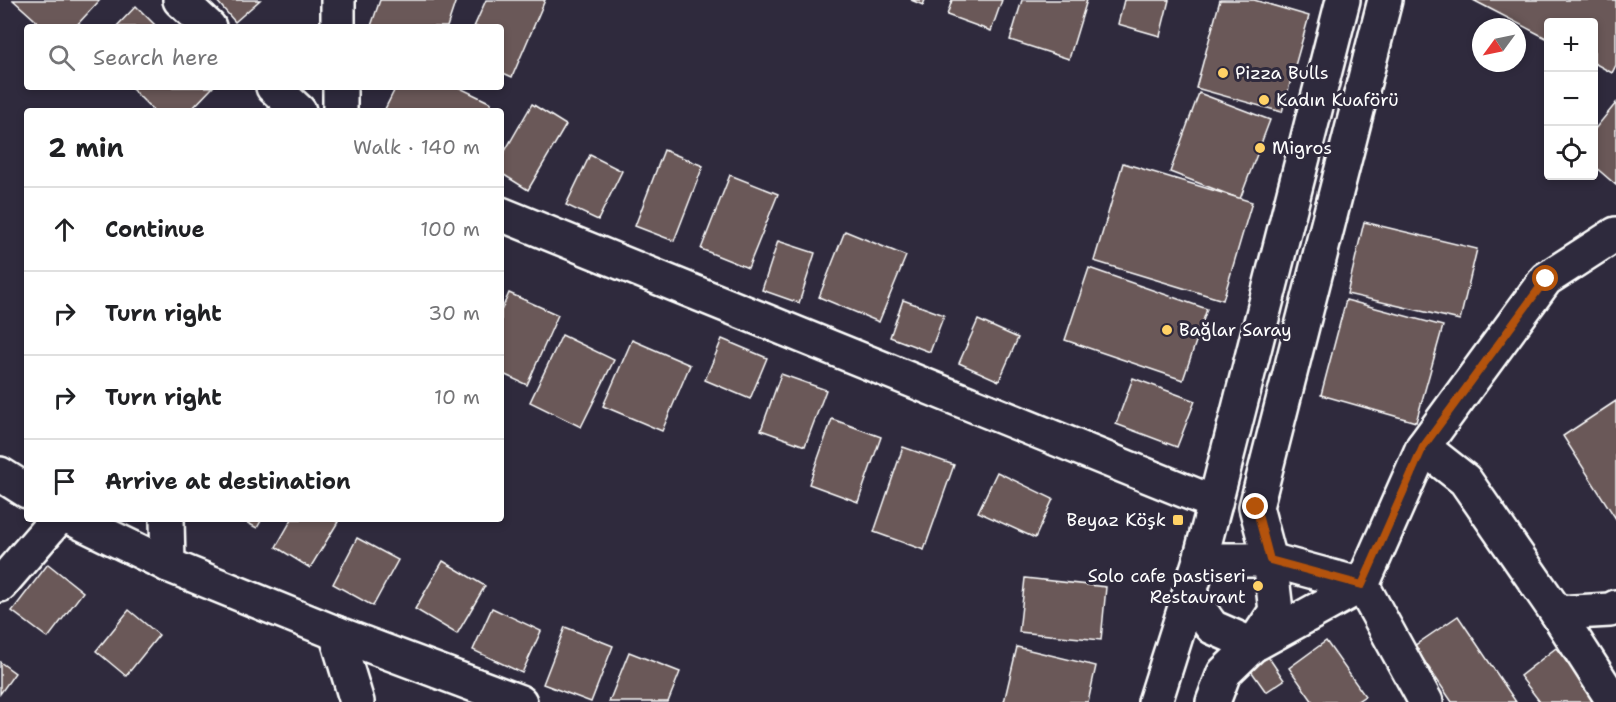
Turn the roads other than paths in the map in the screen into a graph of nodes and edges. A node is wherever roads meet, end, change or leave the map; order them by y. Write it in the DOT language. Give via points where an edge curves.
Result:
graph roads {
  1 [pos="180,0"];
  2 [pos="338,0"];
  3 [pos="1343,0"];
  4 [pos="1385,0"];
  5 [pos="205,24"];
  6 [pos="338,24"];
  7 [pos="276,90"];
  8 [pos="340,90"];
  9 [pos="296,108"];
  10 [pos="340,108"];
  11 [pos="504,215"];
  12 [pos="1616,234"];
  13 [pos="1423,447"];
  14 [pos="0,474"];
  15 [pos="24,489"];
  16 [pos="1215,503"];
  17 [pos="54,522"];
  18 [pos="79,522"];
  19 [pos="167,522"];
  20 [pos="1200,560"];
  21 [pos="1270,560"];
  22 [pos="168,565"];
  23 [pos="0,585"];
  24 [pos="1362,585"];
  25 [pos="1189,595"];
  26 [pos="1616,607"];
  27 [pos="1557,612"];
  28 [pos="336,633"];
  29 [pos="1253,645"];
  30 [pos="357,702"];
  31 [pos="520,702"];
  32 [pos="1155,702"];
  33 [pos="1213,702"];
  34 [pos="1426,702"];
  35 [pos="1614,702"];
  1 -- 5 [label="street"];
  2 -- 6 [label="street"];
  3 -- 16 [label="street"];
  4 -- 21 [label="street" via="1256,507"];
  7 -- 9 [label="street"];
  8 -- 10 [label="street"];
  11 -- 16 [label="street"];
  12 -- 13 [label="street" via="1546,279"];
  13 -- 24 [label="street"];
  13 -- 27 [label="street" via="1465,480"];
  14 -- 15 [label="street"];
  16 -- 20 [label="street"];
  17 -- 23 [label="street"];
  18 -- 22 [label="street"];
  19 -- 22 [label="street"];
  20 -- 21 [label="street"];
  20 -- 25 [label="street"];
  21 -- 24 [label="street"];
  21 -- 29 [label="street" via="1276,611"];
  22 -- 28 [label="street"];
  24 -- 29 [label="street"];
  24 -- 34 [label="street"];
  25 -- 29 [label="street" via="1212,627"];
  25 -- 32 [label="street"];
  26 -- 27 [label="street"];
  27 -- 35 [label="street"];
  28 -- 30 [label="street"];
  28 -- 31 [label="street"];
  29 -- 33 [label="street" via="1224,673"];
}
